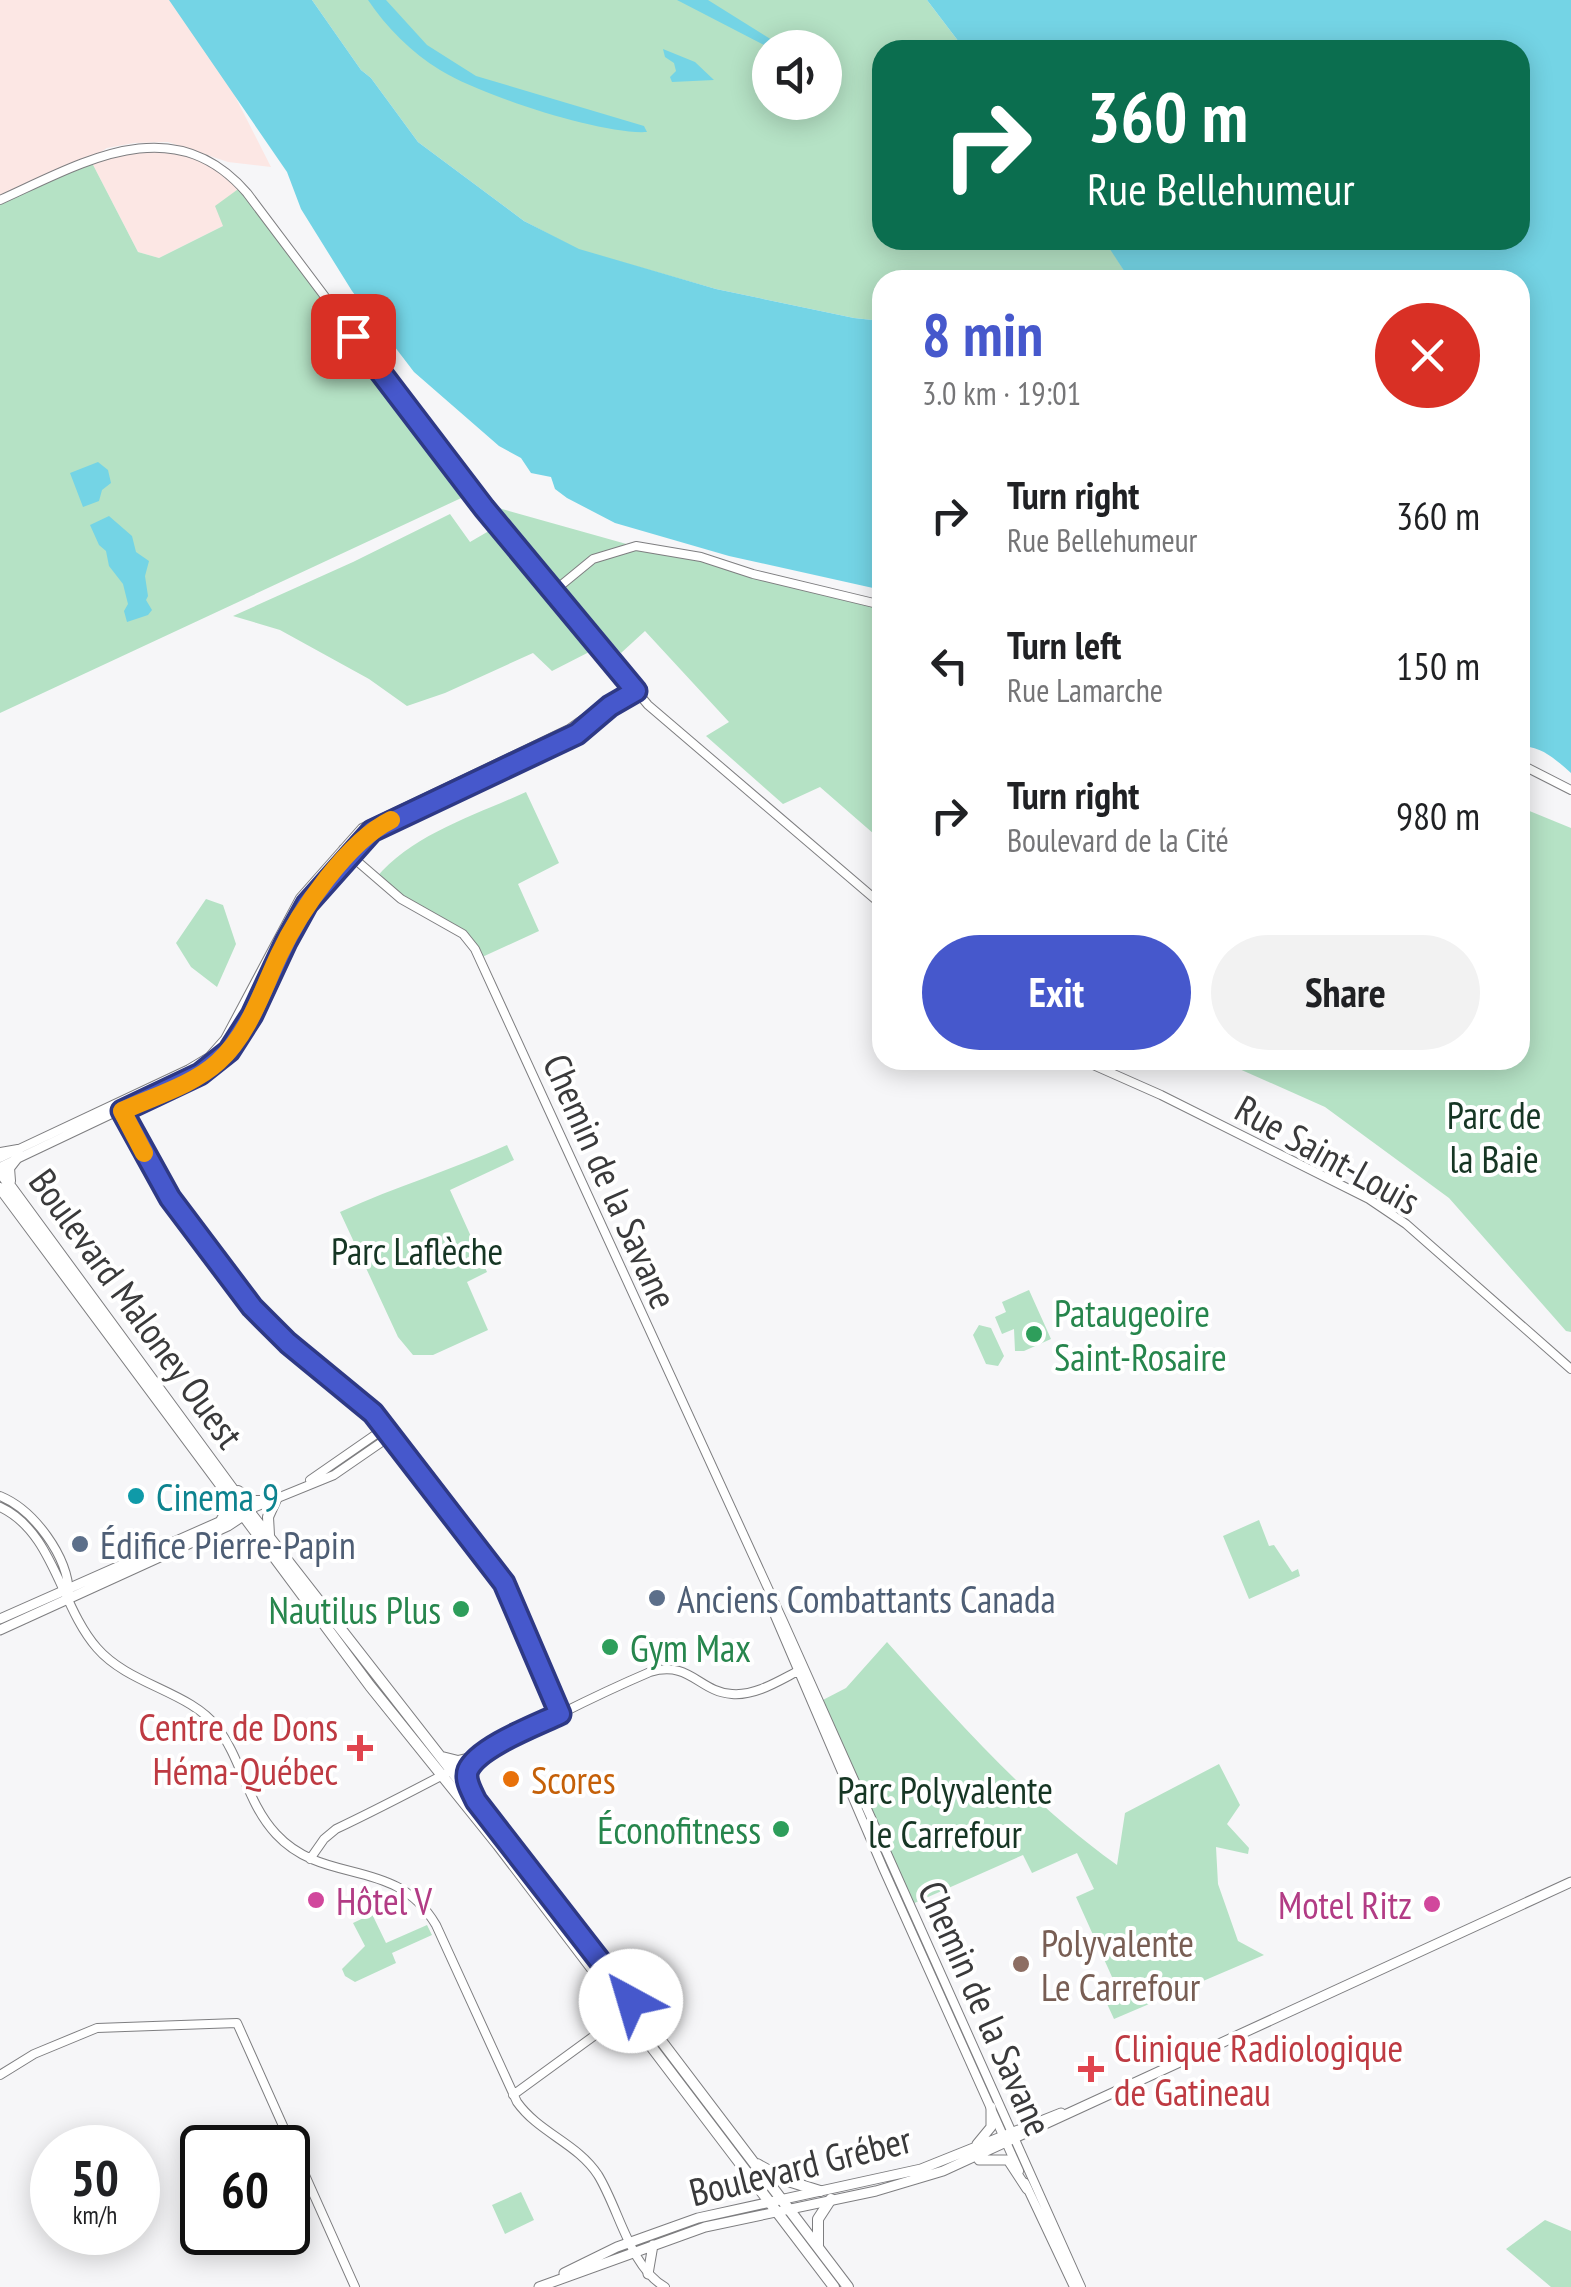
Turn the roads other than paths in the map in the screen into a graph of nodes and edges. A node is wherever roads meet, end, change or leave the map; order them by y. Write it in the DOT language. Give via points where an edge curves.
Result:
graph roads {
  1 [pos="0,200"];
  2 [pos="554,591"];
  3 [pos="872,602"];
  4 [pos="634,688"];
  5 [pos="1530,769"];
  6 [pos="1571,790"];
  7 [pos="346,852"];
  8 [pos="872,897"];
  9 [pos="1105,1070"];
  10 [pos="119,1107"];
  11 [pos="17,1154"];
  12 [pos="0,1156"];
  13 [pos="0,1170"];
  14 [pos="0,1188"];
  15 [pos="15,1192"];
  16 [pos="1571,1369"];
  17 [pos="389,1432"];
  18 [pos="229,1492"];
  19 [pos="0,1496"];
  20 [pos="273,1499"];
  21 [pos="0,1507"];
  22 [pos="15,1509"];
  23 [pos="243,1513"];
  24 [pos="222,1519"];
  25 [pos="269,1536"];
  26 [pos="66,1592"];
  27 [pos="0,1619"];
  28 [pos="0,1630"];
  29 [pos="338,1636"];
  30 [pos="801,1670"];
  31 [pos="560,1714"];
  32 [pos="442,1756"];
  33 [pos="480,1756"];
  34 [pos="448,1773"];
  35 [pos="476,1801"];
  36 [pos="310,1859"];
  37 [pos="1571,1882"];
  38 [pos="628,2007"];
  39 [pos="0,2075"];
  40 [pos="513,2094"];
  41 [pos="990,2107"];
  42 [pos="1009,2138"];
  43 [pos="968,2156"];
  44 [pos="752,2162"];
  45 [pos="1027,2189"];
  46 [pos="820,2191"];
  47 [pos="831,2199"];
  48 [pos="779,2204"];
  49 [pos="653,2245"];
  50 [pos="632,2246"];
  51 [pos="818,2248"];
  52 [pos="648,2274"];
  53 [pos="355,2287"];
  54 [pos="539,2287"];
  55 [pos="665,2287"];
  56 [pos="834,2287"];
  57 [pos="848,2287"];
  58 [pos="1078,2287"];
  1 -- 2 [label="street" via="121,149 172,150 222,171 247,193 474,496"];
  2 -- 3 [label="street" via="604,553 636,546"];
  2 -- 4 [label="street"];
  4 -- 7 [label="street" via="577,734 382,824"];
  4 -- 8 [label="street" via="656,714"];
  5 -- 6 [label="street"];
  7 -- 10 [label="street" via="307,904 229,1051 200,1074"];
  7 -- 30 [label="street, Chemin de la Savane" via="475,949"];
  9 -- 16 [label="street, Rue Saint-Louis" via="1369,1199"];
  10 -- 11 [label="street"];
  10 -- 17 [label="street" via="170,1198 252,1307"];
  11 -- 12 [label="main road"];
  11 -- 13 [label="street"];
  11 -- 15 [label="main road" via="8,1175"];
  13 -- 15 [label="main road, Boulevard Maloney Ouest"];
  14 -- 18 [label="main road, Boulevard Maloney Ouest"];
  15 -- 18 [label="main road, Boulevard Maloney Ouest"];
  17 -- 20 [label="street" via="334,1474"];
  17 -- 31 [label="street" via="508,1588"];
  18 -- 20 [label="main road"];
  18 -- 23 [label="main road, Boulevard Maloney Ouest"];
  18 -- 24 [label="main road"];
  19 -- 22 [label="street"];
  20 -- 23 [label="street"];
  20 -- 25 [label="main road"];
  21 -- 22 [label="street"];
  22 -- 26 [label="street" via="45,1532"];
  23 -- 24 [label="main road"];
  23 -- 25 [label="main road, Boulevard Maloney Ouest"];
  23 -- 26 [label="main road"];
  23 -- 29 [label="main road, Boulevard Maloney Ouest"];
  24 -- 26 [label="main road"];
  25 -- 29 [label="main road, Boulevard Maloney Ouest"];
  26 -- 27 [label="main road"];
  26 -- 28 [label="main road"];
  26 -- 36 [label="street" via="91,1640 112,1663 218,1728 264,1819"];
  29 -- 32 [label="main road, Boulevard Maloney Ouest"];
  29 -- 34 [label="main road, Boulevard Maloney Ouest"];
  30 -- 31 [label="street" via="735,1694 682,1671 657,1670"];
  30 -- 41 [label="street, Chemin de la Savane"];
  30 -- 42 [label="street, Chemin de la Savane"];
  31 -- 33 [label="street"];
  32 -- 33 [label="main road"];
  32 -- 34 [label="main road, Boulevard Maloney Ouest"];
  33 -- 34 [label="street"];
  33 -- 35 [label="main road" via="467,1775"];
  34 -- 35 [label="main road, Boulevard Maloney Ouest"];
  34 -- 36 [label="street" via="329,1833"];
  34 -- 38 [label="main road, Boulevard Maloney Ouest"];
  35 -- 38 [label="main road, Boulevard Maloney Ouest"];
  36 -- 40 [label="street" via="388,1880 424,1907"];
  37 -- 42 [label="main road, Boulevard Gréber"];
  38 -- 40 [label="street"];
  38 -- 44 [label="main road, Boulevard Maloney Ouest"];
  38 -- 48 [label="main road, Boulevard Maloney Ouest"];
  39 -- 53 [label="street" via="97,2028 236,2023"];
  40 -- 50 [label="street" via="534,2122 592,2167"];
  41 -- 42 [label="street, Chemin de la Savane"];
  41 -- 43 [label="main road" via="991,2127"];
  42 -- 43 [label="main road, Boulevard Gréber"];
  42 -- 45 [label="street, Chemin de la Savane"];
  42 -- 58 [label="street, Chemin de la Savane"];
  43 -- 45 [label="main road" via="1004,2158"];
  43 -- 46 [label="main road, Boulevard Gréber"];
  43 -- 47 [label="main road, Boulevard Gréber" via="890,2188"];
  44 -- 46 [label="main road"];
  44 -- 48 [label="main road, Boulevard Maloney Ouest"];
  45 -- 58 [label="street, Chemin de la Savane"];
  46 -- 48 [label="main road, Boulevard Gréber"];
  47 -- 48 [label="main road, Boulevard Gréber"];
  47 -- 51 [label="main road" via="818,2220"];
  48 -- 49 [label="main road, Boulevard Gréber"];
  48 -- 50 [label="main road, Boulevard Gréber" via="707,2216"];
  48 -- 51 [label="main road, Boulevard Maloney Ouest"];
  48 -- 56 [label="main road, Boulevard Maloney Ouest"];
  49 -- 50 [label="main road, Boulevard Gréber"];
  49 -- 52 [label="main road"];
  50 -- 52 [label="street"];
  50 -- 54 [label="main road, Boulevard Gréber"];
  51 -- 57 [label="main road, Boulevard Maloney Ouest"];
  52 -- 55 [label="street"];
}
